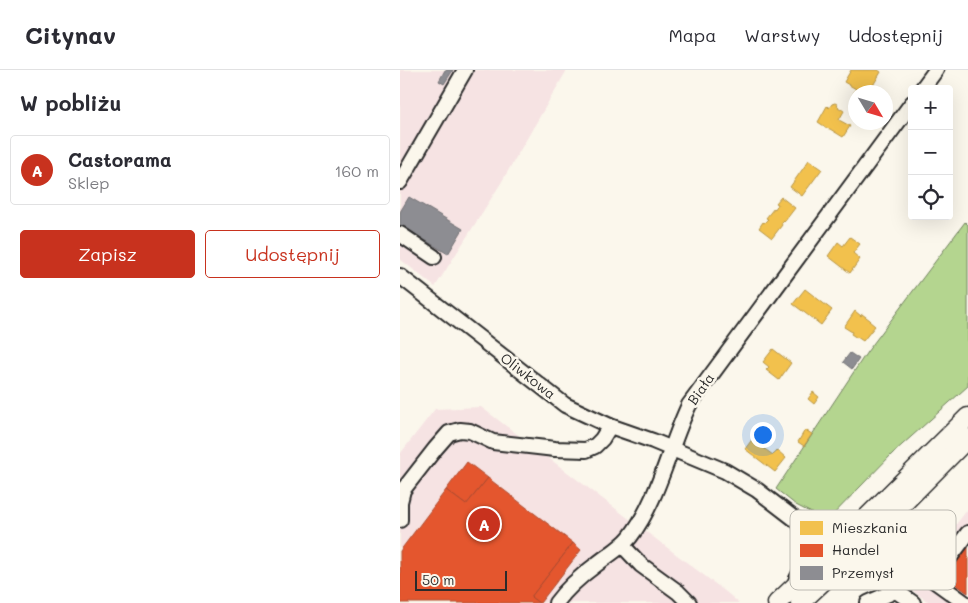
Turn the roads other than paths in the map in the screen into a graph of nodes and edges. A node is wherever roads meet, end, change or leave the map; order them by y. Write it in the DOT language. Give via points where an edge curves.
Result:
graph roads {
  1 [pos="465,70"];
  2 [pos="936,70"];
  3 [pos="925,85"];
  4 [pos="908,107"];
  5 [pos="400,182"];
  6 [pos="400,234"];
  7 [pos="434,257"];
  8 [pos="400,276"];
  9 [pos="968,417"];
  10 [pos="610,426"];
  11 [pos="968,438"];
  12 [pos="671,448"];
  13 [pos="881,510"];
  14 [pos="897,510"];
  15 [pos="790,515"];
  16 [pos="400,520"];
  17 [pos="968,533"];
  18 [pos="622,545"];
  19 [pos="956,549"];
  20 [pos="946,590"];
  21 [pos="895,591"];
  22 [pos="796,595"];
  23 [pos="556,603"];
  24 [pos="689,603"];
  25 [pos="777,603"];
  26 [pos="868,603"];
  27 [pos="912,603"];
  28 [pos="964,603"];
  1 -- 5 [label="street"];
  2 -- 3 [label="street"];
  4 -- 12 [label="street, Biała" via="689,405"];
  6 -- 7 [label="street"];
  8 -- 10 [label="street, Oliwkowa" via="565,406"];
  9 -- 13 [label="main road"];
  10 -- 12 [label="street, Oliwkowa"];
  10 -- 16 [label="street" via="602,439 586,450 493,442 470,431 449,433 403,490"];
  11 -- 14 [label="main road"];
  12 -- 15 [label="street" via="725,471"];
  12 -- 18 [label="street, Biała" via="643,515"];
  17 -- 19 [label="street"];
  18 -- 23 [label="street, Biała" via="570,586"];
  18 -- 24 [label="street" via="641,565"];
  20 -- 28 [label="street"];
  21 -- 26 [label="street"];
  21 -- 27 [label="street"];
  22 -- 25 [label="main road"];
}
